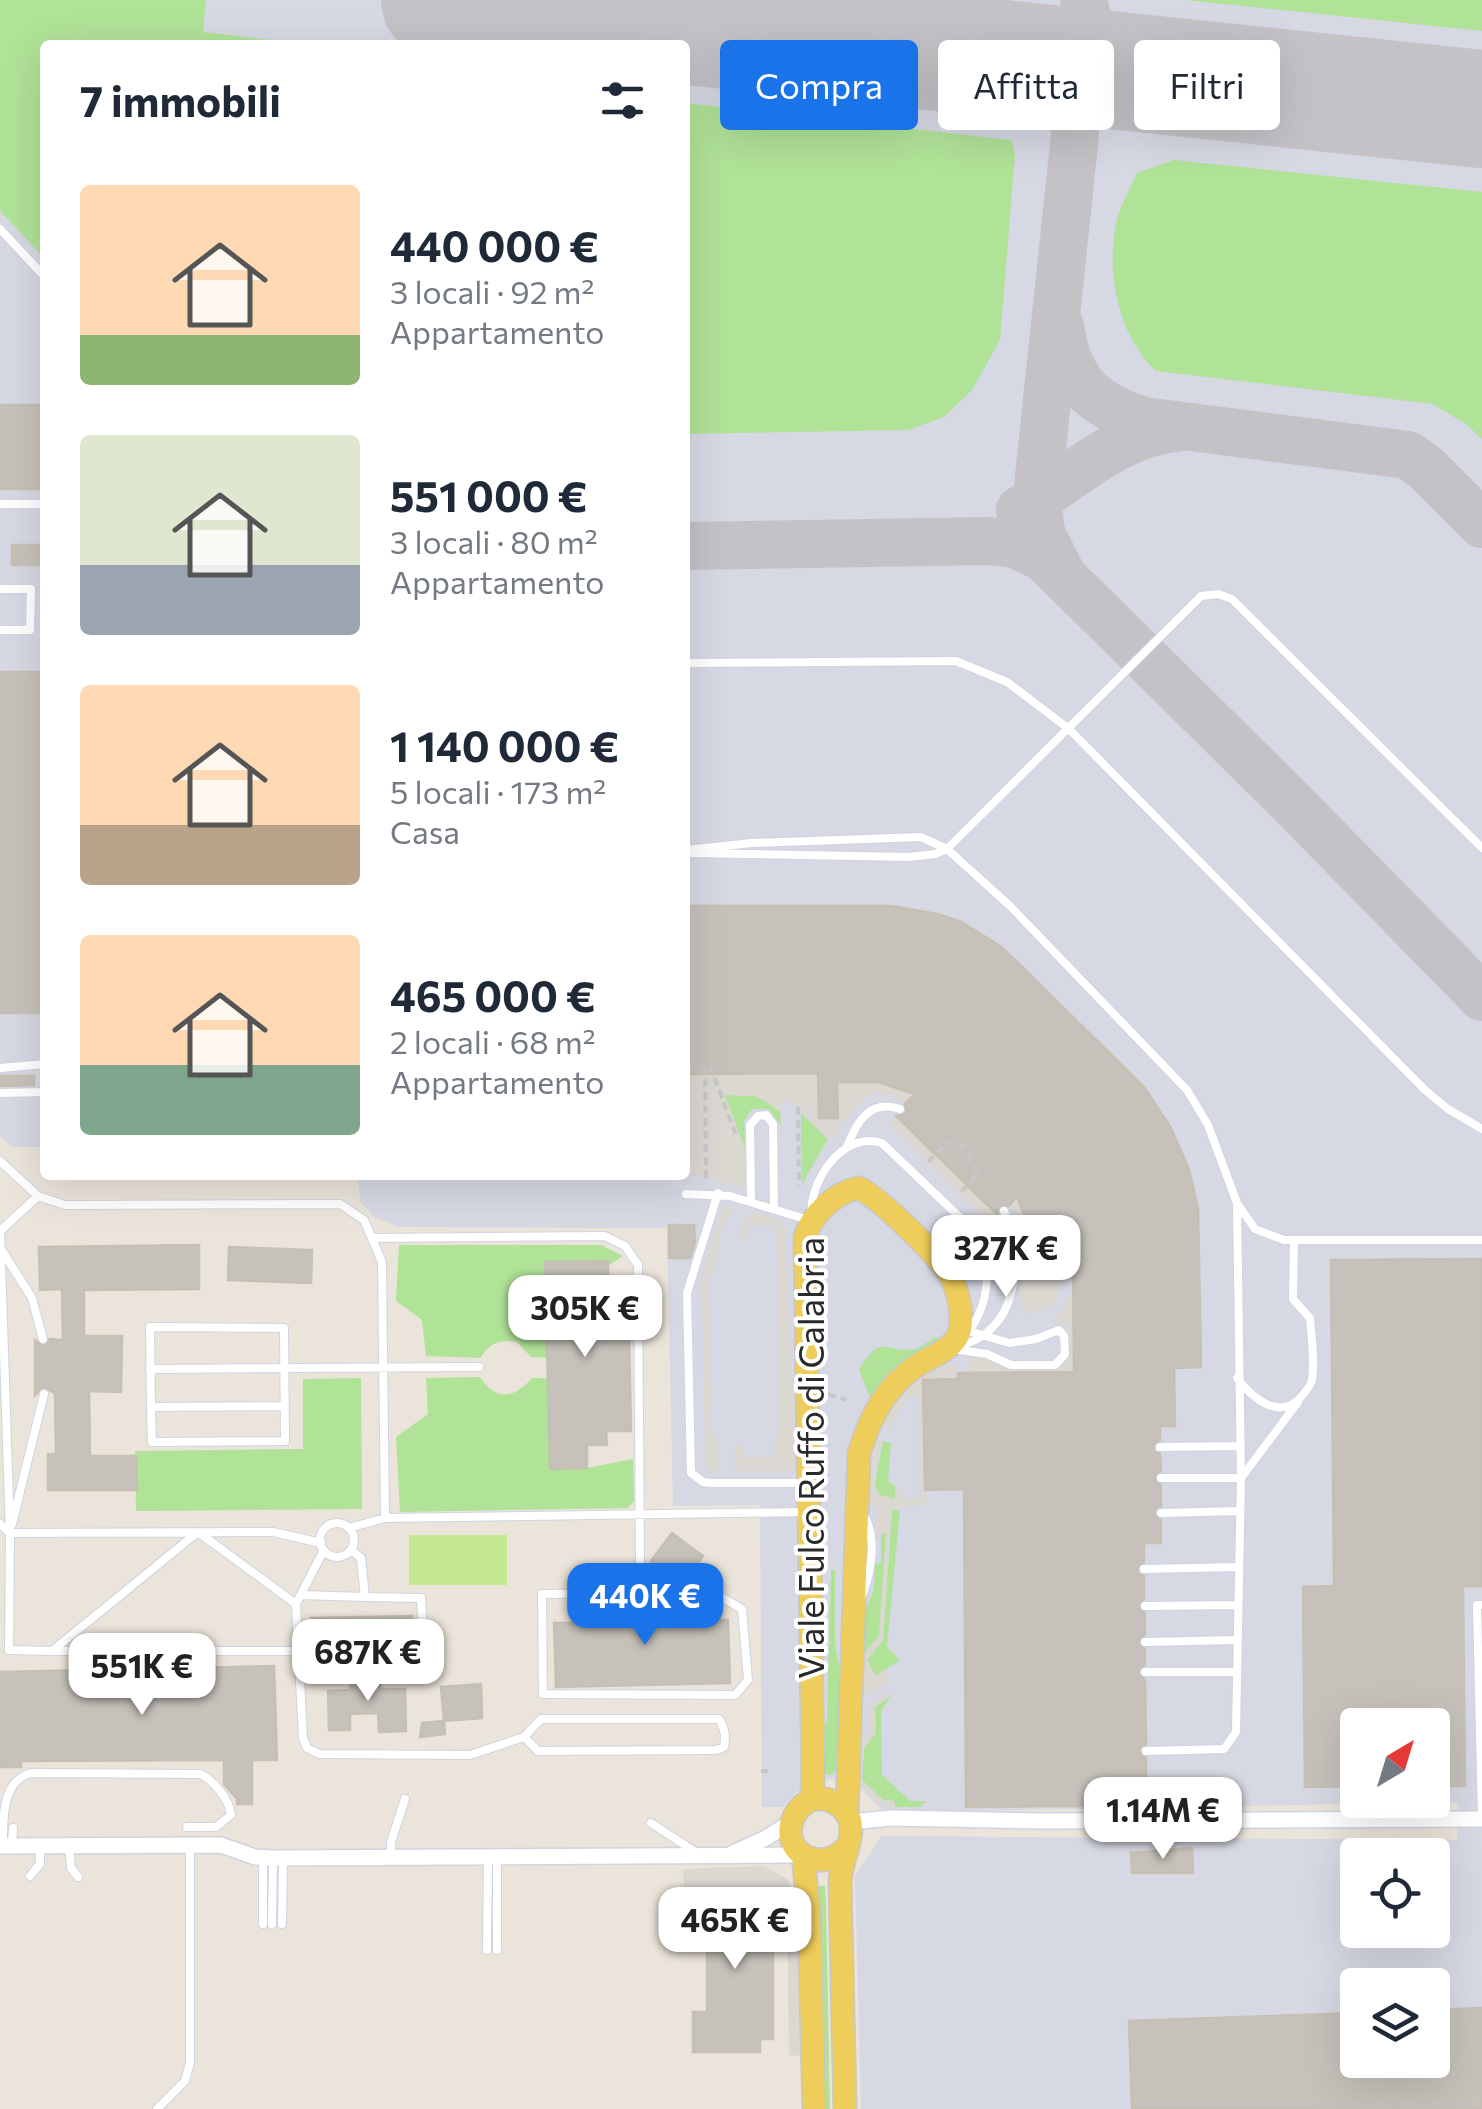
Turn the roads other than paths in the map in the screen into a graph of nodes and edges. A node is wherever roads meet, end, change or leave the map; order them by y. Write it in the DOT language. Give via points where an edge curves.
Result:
graph roads {
  1 [pos="0,229"];
  2 [pos="40,272"];
  3 [pos="0,504"];
  4 [pos="40,504"];
  5 [pos="0,589"];
  6 [pos="0,630"];
  7 [pos="690,663"];
  8 [pos="1068,729"];
  9 [pos="1482,848"];
  10 [pos="947,849"];
  11 [pos="690,850"];
  12 [pos="690,851"];
  13 [pos="40,1064"];
  14 [pos="0,1068"];
  15 [pos="0,1092"];
  16 [pos="40,1092"];
  17 [pos="900,1109"];
  18 [pos="1482,1128"];
  19 [pos="846,1148"];
  20 [pos="0,1161"];
  21 [pos="686,1194"];
  22 [pos="718,1194"];
  23 [pos="38,1196"];
  24 [pos="750,1201"];
  25 [pos="1238,1203"];
  26 [pos="774,1208"];
  27 [pos="1004,1212"];
  28 [pos="812,1221"];
  29 [pos="0,1231"];
  30 [pos="372,1238"];
  31 [pos="978,1238"];
  32 [pos="1482,1240"];
  33 [pos="1294,1241"];
  34 [pos="0,1248"];
  35 [pos="1015,1262"];
  36 [pos="965,1328"];
  37 [pos="983,1336"];
  38 [pos="42,1339"];
  39 [pos="948,1350"];
  40 [pos="150,1368"];
  41 [pos="383,1368"];
  42 [pos="479,1368"];
  43 [pos="284,1369"];
  44 [pos="1,1377"];
  45 [pos="1237,1378"];
  46 [pos="44,1394"];
  47 [pos="1299,1401"];
  48 [pos="284,1406"];
  49 [pos="150,1407"];
  50 [pos="1239,1446"];
  51 [pos="1160,1447"];
  52 [pos="1161,1478"];
  53 [pos="1240,1478"];
  54 [pos="809,1484"];
  55 [pos="1239,1511"];
  56 [pos="810,1512"];
  57 [pos="1161,1513"];
  58 [pos="640,1514"];
  59 [pos="384,1518"];
  60 [pos="0,1524"];
  61 [pos="349,1528"];
  62 [pos="198,1532"];
  63 [pos="10,1533"];
  64 [pos="323,1547"];
  65 [pos="350,1550"];
  66 [pos="640,1565"];
  67 [pos="1238,1567"];
  68 [pos="1144,1569"];
  69 [pos="671,1592"];
  70 [pos="622,1593"];
  71 [pos="365,1597"];
  72 [pos="298,1600"];
  73 [pos="1237,1605"];
  74 [pos="1482,1605"];
  75 [pos="1144,1606"];
  76 [pos="1237,1640"];
  77 [pos="1145,1642"];
  78 [pos="298,1650"];
  79 [pos="52,1652"];
  80 [pos="1145,1672"];
  81 [pos="1236,1672"];
  82 [pos="524,1737"];
  83 [pos="1146,1751"];
  84 [pos="405,1800"];
  85 [pos="811,1800"];
  86 [pos="849,1818"];
  87 [pos="1481,1819"];
  88 [pos="651,1822"];
  89 [pos="791,1822"];
  90 [pos="187,1827"];
  91 [pos="13,1828"];
  92 [pos="190,1844"];
  93 [pos="5,1846"];
  94 [pos="40,1846"];
  95 [pos="70,1846"];
  96 [pos="845,1849"];
  97 [pos="730,1855"];
  98 [pos="803,1855"];
  99 [pos="701,1856"];
  100 [pos="492,1857"];
  101 [pos="273,1858"];
  102 [pos="391,1858"];
  103 [pos="30,1876"];
  104 [pos="78,1877"];
  105 [pos="492,1950"];
  106 [pos="169,2097"];
  107 [pos="157,2109"];
  108 [pos="170,2109"];
  109 [pos="814,2109"];
  110 [pos="844,2109"];
  1 -- 2 [label="lane"];
  3 -- 4 [label="lane"];
  5 -- 6 [label="lane" via="31,589 30,630"];
  7 -- 8 [label="lane" via="956,661 1007,682"];
  8 -- 9 [label="lane" via="1201,596 1232,598"];
  8 -- 10 [label="lane"];
  8 -- 18 [label="lane" via="1425,1090"];
  10 -- 11 [label="lane" via="921,837"];
  10 -- 12 [label="lane" via="909,857"];
  10 -- 25 [label="lane" via="1187,1090"];
  13 -- 14 [label="lane"];
  15 -- 16 [label="lane"];
  17 -- 19 [label="lane" via="880,1106 864,1114"];
  19 -- 28 [label="lane" via="812,1194"];
  19 -- 31 [label="lane" via="865,1140 882,1143"];
  20 -- 23 [label="lane"];
  21 -- 22 [label="lane"];
  22 -- 24 [label="lane"];
  22 -- 54 [label="lane" via="687,1293 692,1473 711,1484"];
  23 -- 29 [label="lane"];
  23 -- 30 [label="lane" via="65,1205 340,1204 364,1220"];
  24 -- 26 [label="lane"];
  24 -- 26 [label="lane" via="751,1121 766,1115 773,1124"];
  25 -- 33 [label="lane" via="1255,1228"];
  25 -- 45 [label="lane"];
  26 -- 28 [label="lane"];
  27 -- 35 [label="lane"];
  28 -- 36 [label="main road, Viale Fulco Ruffo di Calabria" via="841,1194 866,1191 945,1268"];
  28 -- 54 [label="main road, Viale Fulco Ruffo di Calabria" via="805,1244"];
  29 -- 34 [label="lane"];
  30 -- 41 [label="lane" via="382,1262"];
  30 -- 58 [label="lane" via="605,1236 625,1246 638,1266"];
  31 -- 35 [label="lane"];
  31 -- 36 [label="lane" via="987,1288"];
  32 -- 33 [label="lane"];
  33 -- 47 [label="lane" via="1293,1299 1310,1318 1312,1384"];
  34 -- 38 [label="lane" via="32,1298"];
  34 -- 44 [label="lane"];
  35 -- 37 [label="lane" via="1008,1300"];
  36 -- 37 [label="lane"];
  36 -- 39 [label="main road, Viale Fulco Ruffo di Calabria"];
  37 -- 39 [label="lane"];
  37 -- 39 [label="lane" via="1019,1342 1059,1330 1064,1354 1055,1365 1019,1366"];
  39 -- 86 [label="main road, Viale Fulco Ruffo di Calabria" via="902,1377 880,1404 860,1453"];
  40 -- 43 [label="lane"];
  40 -- 43 [label="lane" via="150,1328 284,1328"];
  40 -- 49 [label="lane"];
  41 -- 42 [label="lane"];
  41 -- 43 [label="lane"];
  41 -- 59 [label="lane"];
  43 -- 48 [label="lane"];
  44 -- 63 [label="lane"];
  45 -- 47 [label="lane" via="1268,1406"];
  45 -- 50 [label="lane"];
  46 -- 63 [label="lane"];
  47 -- 53 [label="lane"];
  48 -- 49 [label="lane"];
  48 -- 49 [label="lane" via="285,1441 171,1442 152,1442"];
  50 -- 51 [label="lane"];
  50 -- 53 [label="lane"];
  52 -- 53 [label="lane"];
  53 -- 55 [label="lane"];
  54 -- 56 [label="main road, Viale Fulco Ruffo di Calabria"];
  55 -- 57 [label="lane"];
  55 -- 67 [label="lane"];
  56 -- 58 [label="lane"];
  56 -- 85 [label="main road, Viale Fulco Ruffo di Calabria"];
  58 -- 59 [label="lane"];
  58 -- 66 [label="lane"];
  59 -- 61 [label="lane"];
  60 -- 63 [label="lane"];
  61 -- 64 [label="lane" via="332,1524 322,1532"];
  61 -- 65 [label="lane"];
  62 -- 63 [label="lane"];
  62 -- 64 [label="lane" via="273,1532"];
  62 -- 72 [label="lane"];
  62 -- 79 [label="lane"];
  63 -- 79 [label="lane" via="9,1650"];
  64 -- 65 [label="lane" via="337,1556"];
  64 -- 72 [label="lane"];
  65 -- 71 [label="lane" via="361,1558"];
  66 -- 69 [label="lane"];
  66 -- 70 [label="lane"];
  67 -- 68 [label="lane"];
  67 -- 73 [label="lane"];
  69 -- 70 [label="lane"];
  69 -- 70 [label="lane" via="716,1594 742,1608 748,1680 735,1696 544,1694 542,1594"];
  71 -- 72 [label="lane"];
  71 -- 78 [label="lane" via="421,1598 424,1652"];
  72 -- 78 [label="lane"];
  73 -- 75 [label="lane"];
  73 -- 76 [label="lane"];
  74 -- 87 [label="lane"];
  76 -- 77 [label="lane"];
  76 -- 81 [label="lane"];
  78 -- 79 [label="lane"];
  78 -- 82 [label="lane" via="303,1738 319,1754 470,1754"];
  80 -- 81 [label="lane"];
  81 -- 83 [label="lane" via="1236,1732 1224,1748"];
  82 -- 82 [label="lane" via="542,1719 720,1719 726,1740 716,1750 538,1751"];
  84 -- 102 [label="lane"];
  85 -- 86 [label="main road" via="831,1800"];
  85 -- 89 [label="main road"];
  86 -- 87 [label="street"];
  86 -- 96 [label="main road"];
  88 -- 99 [label="lane"];
  89 -- 97 [label="street"];
  89 -- 98 [label="main road" via="792,1841"];
  90 -- 93 [label="lane" via="216,1826 231,1815 228,1802 200,1774 31,1772 10,1790"];
  91 -- 93 [label="lane"];
  92 -- 95 [label="street"];
  92 -- 101 [label="street"];
  92 -- 106 [label="lane" via="190,2063 185,2081"];
  93 -- 94 [label="street"];
  94 -- 95 [label="street"];
  94 -- 103 [label="lane" via="40,1864"];
  95 -- 104 [label="lane"];
  96 -- 98 [label="main road" via="830,1859"];
  96 -- 110 [label="main road"];
  97 -- 98 [label="street"];
  97 -- 99 [label="street"];
  98 -- 109 [label="main road"];
  99 -- 100 [label="street"];
  100 -- 102 [label="street"];
  100 -- 105 [label="lane"];
  101 -- 101 [label="lane" via="272,1924"];
  101 -- 102 [label="street"];
  106 -- 107 [label="lane"];
  106 -- 108 [label="lane"];
}
